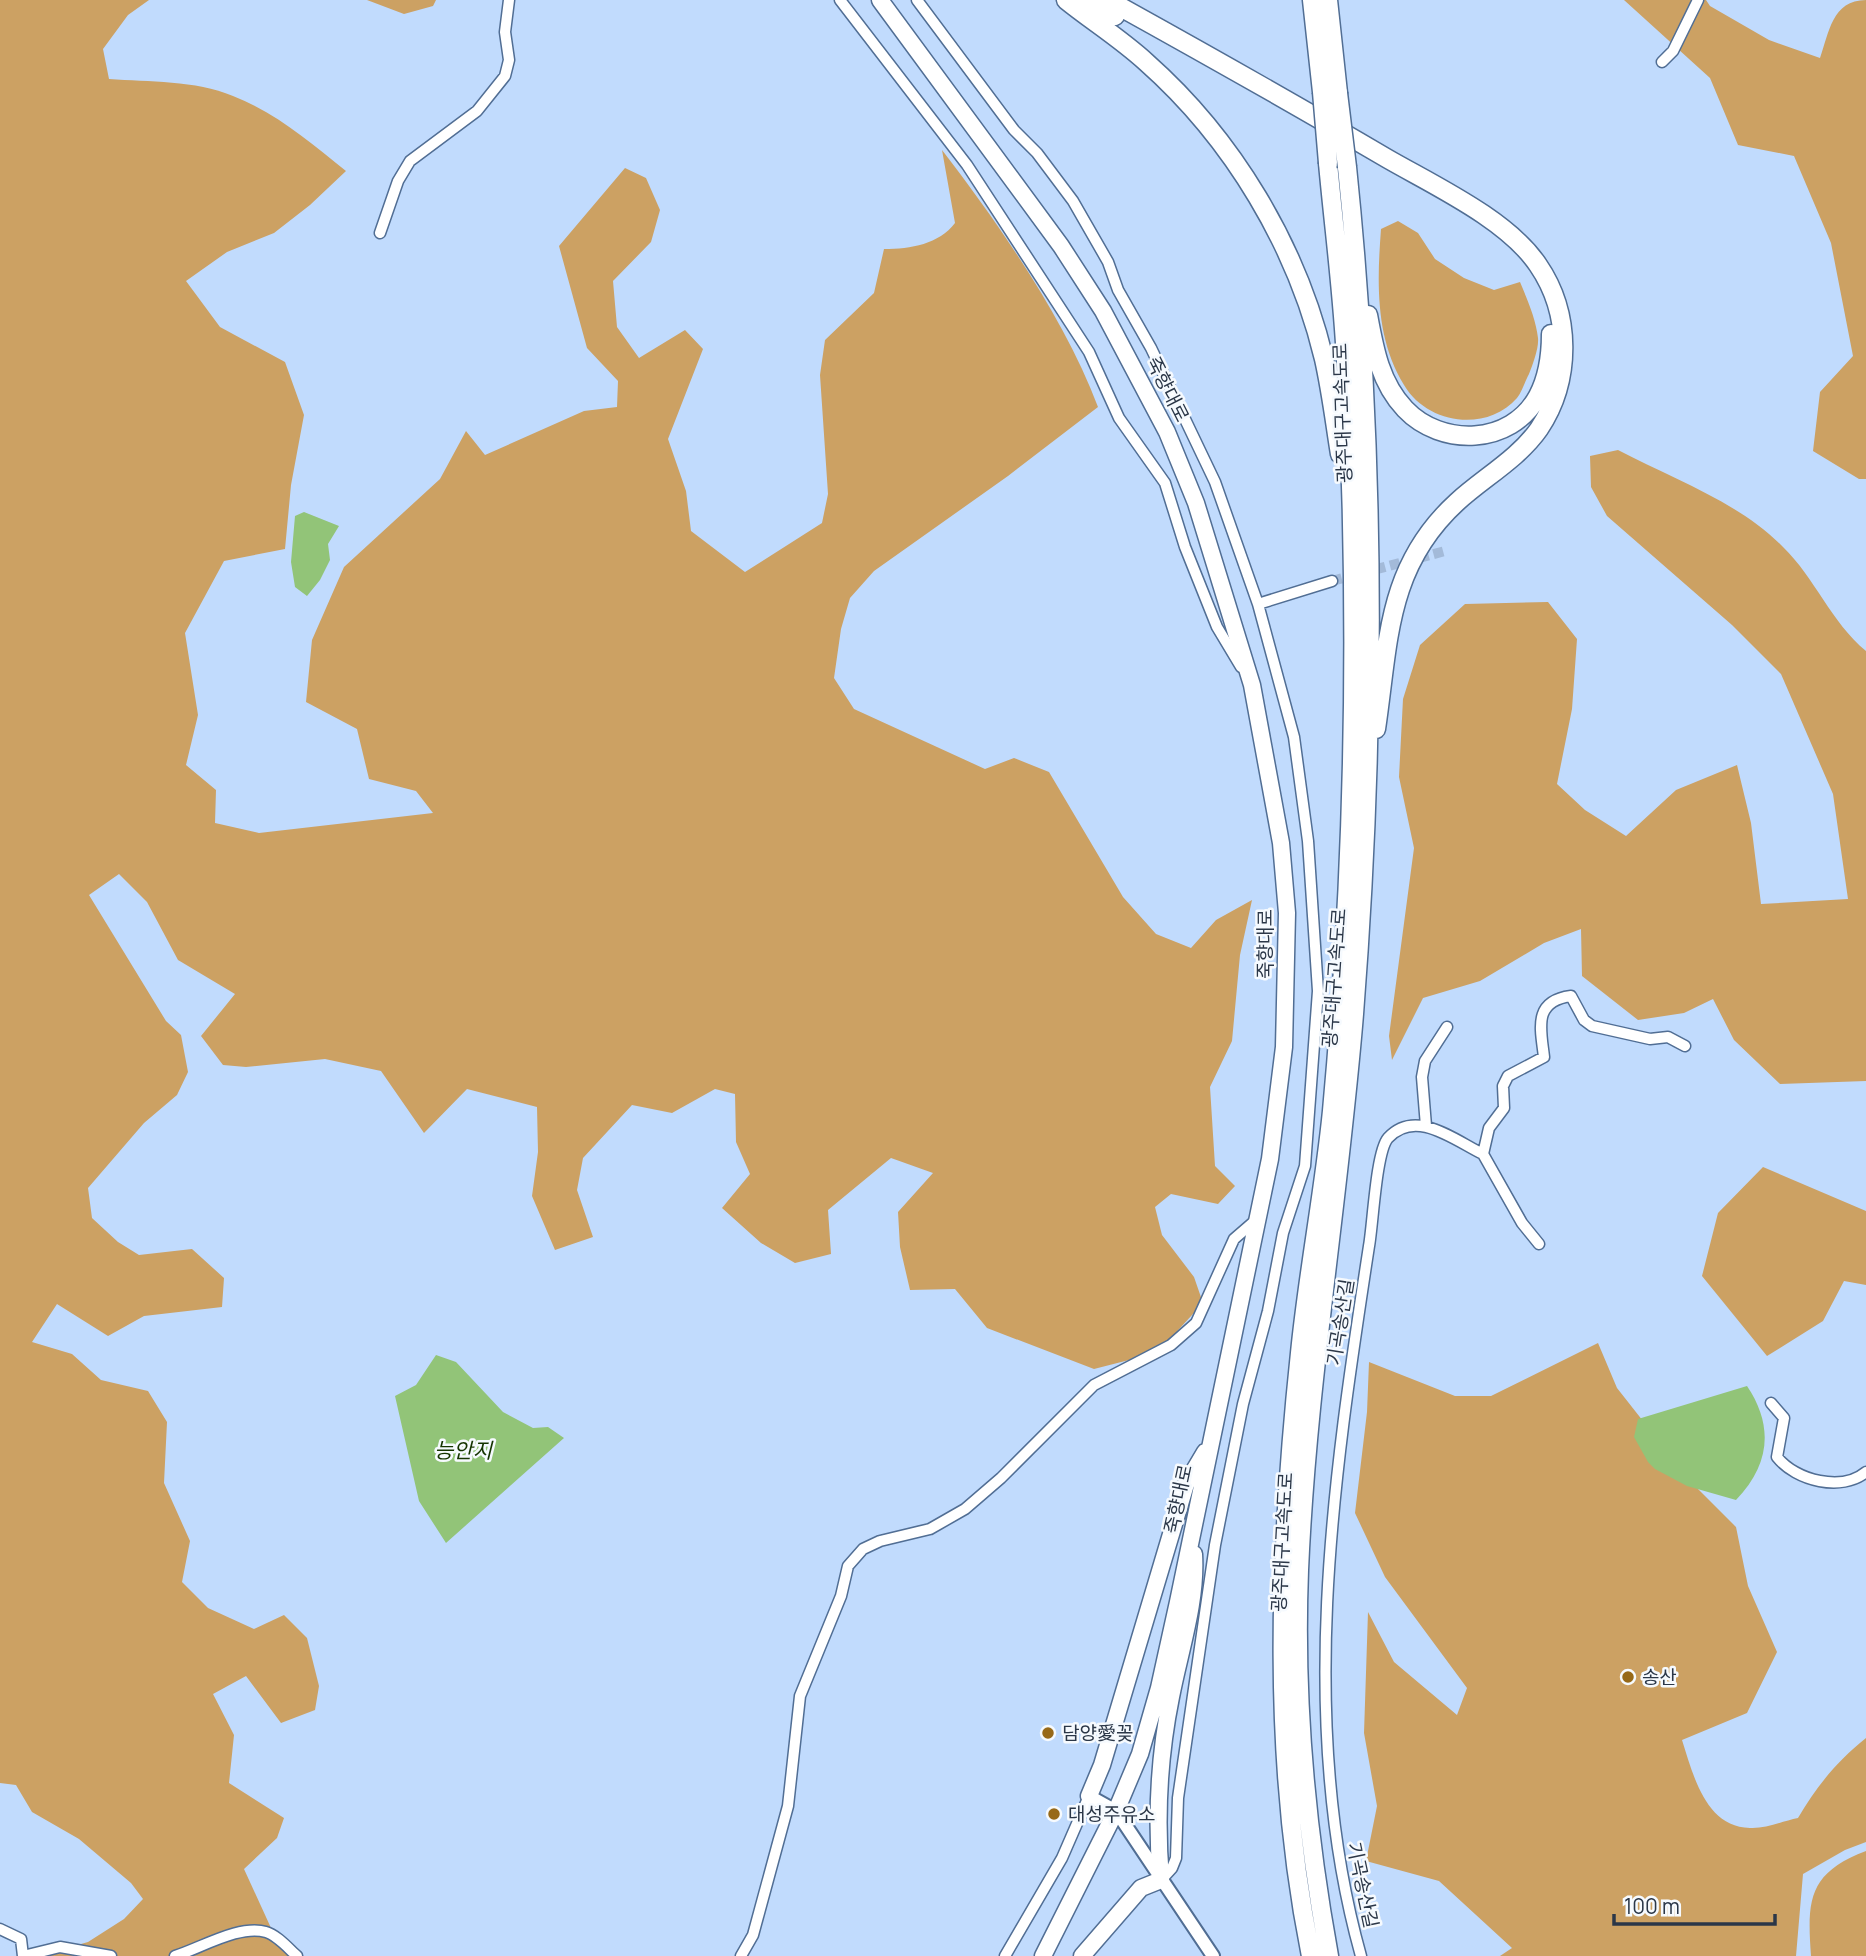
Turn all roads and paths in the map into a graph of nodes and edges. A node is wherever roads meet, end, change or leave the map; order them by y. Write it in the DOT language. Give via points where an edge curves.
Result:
graph roads {
  1 [pos="509,0"];
  2 [pos="840,0"];
  3 [pos="880,0"];
  4 [pos="917,0"];
  5 [pos="1066,0"];
  6 [pos="1088,0"];
  7 [pos="1108,0"];
  8 [pos="1312,0"];
  9 [pos="1328,0"];
  10 [pos="1698,0"];
  11 [pos="1662,62"];
  12 [pos="1330,92"];
  13 [pos="380,233"];
  14 [pos="1355,246"];
  15 [pos="1353,532"];
  16 [pos="1332,581"];
  17 [pos="1258,604"];
  18 [pos="1252,685"];
  19 [pos="1367,788"];
  20 [pos="1447,1027"];
  21 [pos="1685,1046"];
  22 [pos="1426,1126"];
  23 [pos="1483,1154"];
  24 [pos="1259,1217"];
  25 [pos="1539,1244"];
  26 [pos="1771,1403"];
  27 [pos="1212,1441"];
  28 [pos="1866,1472"];
  29 [pos="1193,1531"];
  30 [pos="1088,1796"];
  31 [pos="1116,1811"];
  32 [pos="1161,1880"];
  33 [pos="0,1928"];
  34 [pos="111,1956"];
  35 [pos="175,1956"];
  36 [pos="298,1956"];
  37 [pos="741,1956"];
  38 [pos="1005,1956"];
  39 [pos="1042,1956"];
  40 [pos="1082,1956"];
  41 [pos="1213,1956"];
  42 [pos="1311,1956"];
  43 [pos="1329,1956"];
  44 [pos="1361,1956"];
  1 -- 13 [label="street" via="505,76 477,111 410,161"];
  2 -- 18 [label="street" via="967,165 1089,352 1119,418 1165,483 1217,627"];
  3 -- 18 [label="main road, 죽향대로" via="1061,246 1133,365 1196,503"];
  4 -- 17 [label="street" via="1014,131 1066,191 1096,242 1215,482"];
  5 -- 15 [label="highway" via="1179,93 1247,178 1290,258 1324,359"];
  6 -- 14 [label="highway" via="1442,201 1509,246 1542,291 1552,322 1547,372 1538,397 1522,416 1497,431 1472,437 1447,435 1405,409 1380,368"];
  7 -- 19 [label="highway" via="1494,223 1537,262 1562,314 1561,372 1554,402 1538,430 1433,526 1400,582 1391,611"];
  8 -- 12 [label="highway, 광주대구고속도로"];
  9 -- 12 [label="highway, 광주대구고속도로"];
  10 -- 11 [label="street" via="1673,51"];
  12 -- 14 [label="highway, 광주대구고속도로, bridge" via="1346,167"];
  12 -- 15 [label="highway, 광주대구고속도로, bridge" via="1328,163 1346,355"];
  14 -- 19 [label="highway, 광주대구고속도로" via="1367,533"];
  15 -- 42 [label="highway, 광주대구고속도로" via="1350,786 1339,1016 1332,1114 1300,1351 1283,1569 1286,1750"];
  16 -- 17 [label="street"];
  17 -- 32 [label="street" via="1294,737 1308,841 1318,991 1312,1109 1306,1166 1283,1233 1215,1545 1178,1798 1176,1858"];
  18 -- 24 [label="main road, 죽향대로" via="1279,829 1287,913 1284,1048"];
  19 -- 43 [label="highway, 광주대구고속도로" via="1354,1013 1315,1355 1299,1572 1303,1748"];
  20 -- 22 [label="street" via="1425,1061"];
  21 -- 23 [label="street" via="1668,1037 1650,1039 1592,1026 1571,996 1561,998 1540,1020 1544,1057 1508,1076 1503,1086 1504,1108 1489,1128"];
  22 -- 23 [label="street"];
  22 -- 44 [label="street, 기곡송산길" via="1404,1127 1388,1138 1381,1150 1348,1382 1331,1562 1325,1699 1328,1787 1340,1871"];
  23 -- 25 [label="street"];
  24 -- 27 [label="main road, 죽향대로"];
  24 -- 37 [label="street" via="1234,1239 1196,1323 1171,1345 1094,1385 965,1509 930,1529 863,1549 848,1566 800,1696 788,1806 753,1935"];
  26 -- 28 [label="street" via="1784,1418 1777,1457 1784,1466 1832,1483 1845,1483"];
  27 -- 29 [label="main road, 죽향대로"];
  27 -- 30 [label="main road" via="1186,1484 1102,1765"];
  29 -- 31 [label="main road, 죽향대로" via="1159,1688 1140,1754"];
  29 -- 32 [label="main road" via="1191,1608 1164,1739 1158,1844"];
  30 -- 31 [label="street"];
  30 -- 38 [label="street" via="1062,1858"];
  31 -- 32 [label="street"];
  31 -- 39 [label="main road, 죽향대로"];
  32 -- 40 [label="main road" via="1141,1888"];
  32 -- 41 [label="street"];
  33 -- 34 [label="street" via="21,1939 23,1956 60,1947"];
  35 -- 36 [label="street" via="237,1931 267,1932"];
}
